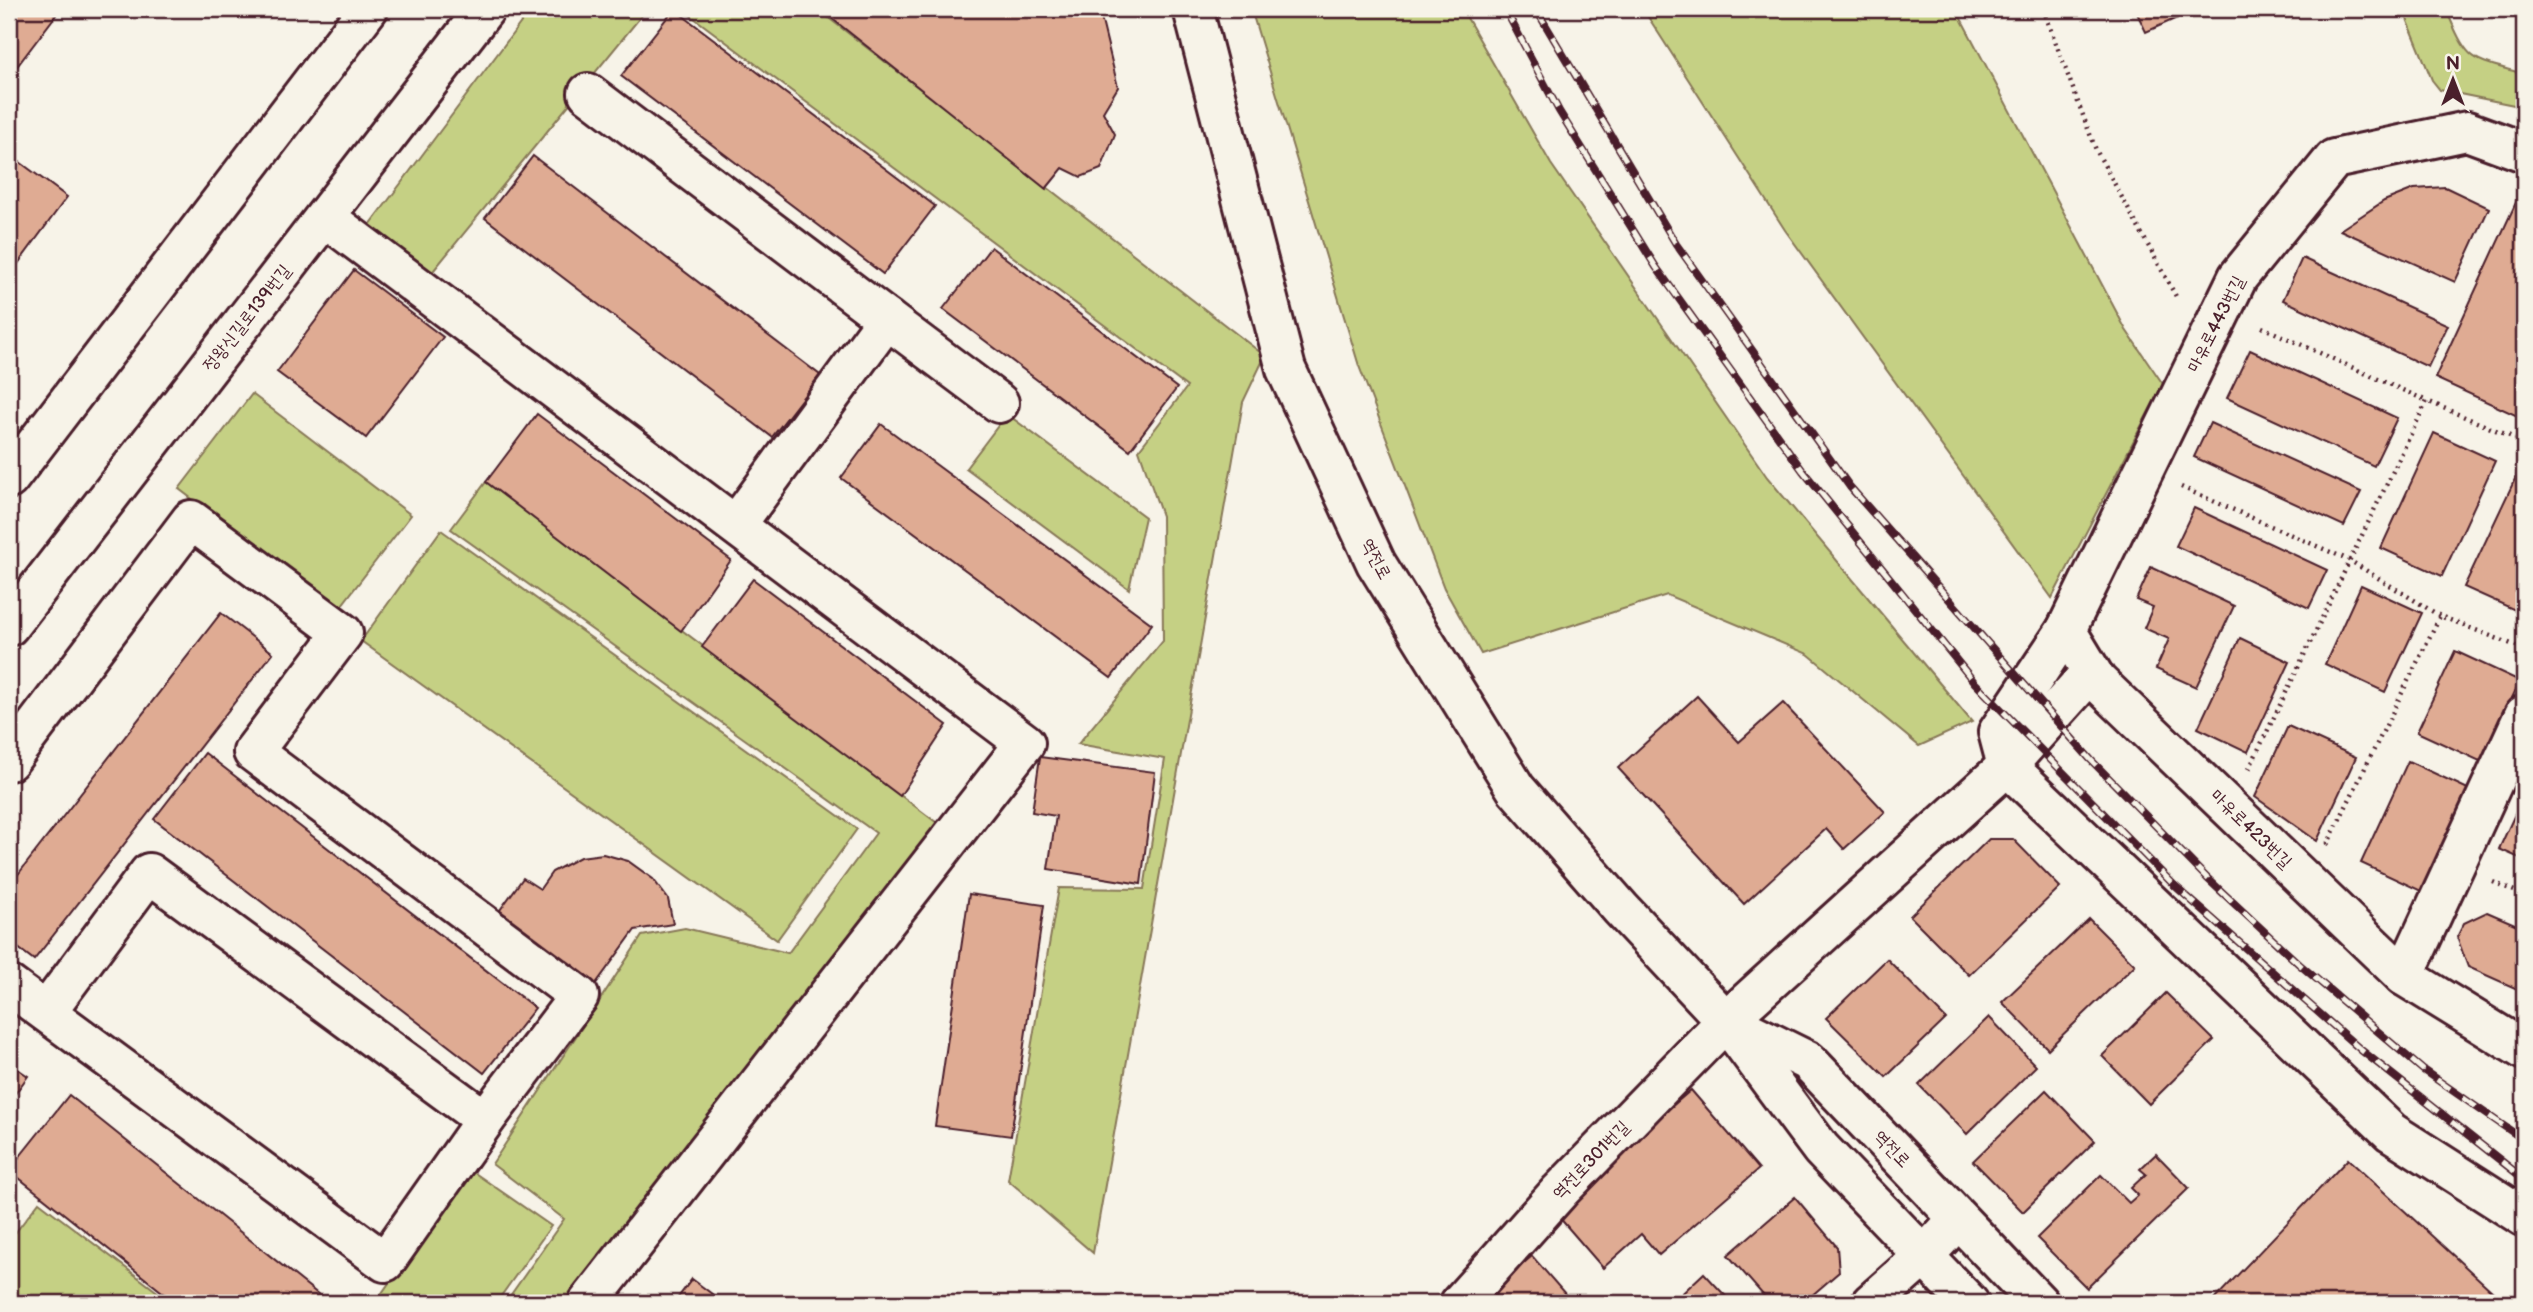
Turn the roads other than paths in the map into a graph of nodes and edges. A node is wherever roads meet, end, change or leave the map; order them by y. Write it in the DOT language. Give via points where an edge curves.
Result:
graph roads {
  1 [pos="368,9"];
  2 [pos="485,9"];
  3 [pos="1193,9"];
  4 [pos="588,93"];
  5 [pos="2524,152"];
  6 [pos="325,218"];
  7 [pos="887,319"];
  8 [pos="999,403"];
  9 [pos="9,480"];
  10 [pos="736,525"];
  11 [pos="9,626"];
  12 [pos="2066,630"];
  13 [pos="2094,676"];
  14 [pos="2524,715"];
  15 [pos="9,761"];
  16 [pos="2007,766"];
  17 [pos="2404,976"];
  18 [pos="9,985"];
  19 [pos="46,1012"];
  20 [pos="1726,1021"];
  21 [pos="2524,1050"];
  22 [pos="485,1120"];
  23 [pos="2524,1217"];
  24 [pos="1958,1219"];
  25 [pos="1924,1256"];
  26 [pos="588,1303"];
  27 [pos="1460,1303"];
  28 [pos="1871,1303"];
  29 [pos="1969,1303"];
  30 [pos="2039,1303"];
  1 -- 9 [label="street"];
  2 -- 6 [label="street, 정왕신길로139번길"];
  3 -- 20 [label="street, 역전로" via="1286,369 1376,563 1516,789"];
  4 -- 7 [label="street"];
  5 -- 12 [label="street, 마유로443번길" via="2468,131 2334,159 2238,277"];
  6 -- 10 [label="street"];
  6 -- 11 [label="street, 정왕신길로139번길"];
  7 -- 8 [label="street"];
  7 -- 10 [label="street"];
  10 -- 26 [label="street" via="1025,743"];
  12 -- 13 [label="street"];
  12 -- 16 [label="street, 마유로443번길" via="1998,732"];
  13 -- 16 [label="street, 역전로301번길"];
  13 -- 17 [label="street, 마유로423번길"];
  14 -- 17 [label="street"];
  15 -- 22 [label="street" via="191,520 343,633 253,752 579,996"];
  16 -- 20 [label="street, 역전로301번길"];
  16 -- 23 [label="street" via="2391,1132"];
  17 -- 21 [label="street, 마유로423번길"];
  18 -- 19 [label="street"];
  19 -- 22 [label="street" via="149,873"];
  19 -- 22 [label="street" via="385,1262"];
  20 -- 24 [label="street, 역전로" via="1808,1061"];
  20 -- 25 [label="street, 역전로" via="1821,1149"];
  20 -- 27 [label="street, 역전로301번길" via="1560,1191"];
  24 -- 25 [label="street"];
  24 -- 30 [label="street, 역전로"];
  25 -- 28 [label="street"];
  25 -- 29 [label="street, 역전로"];
}
